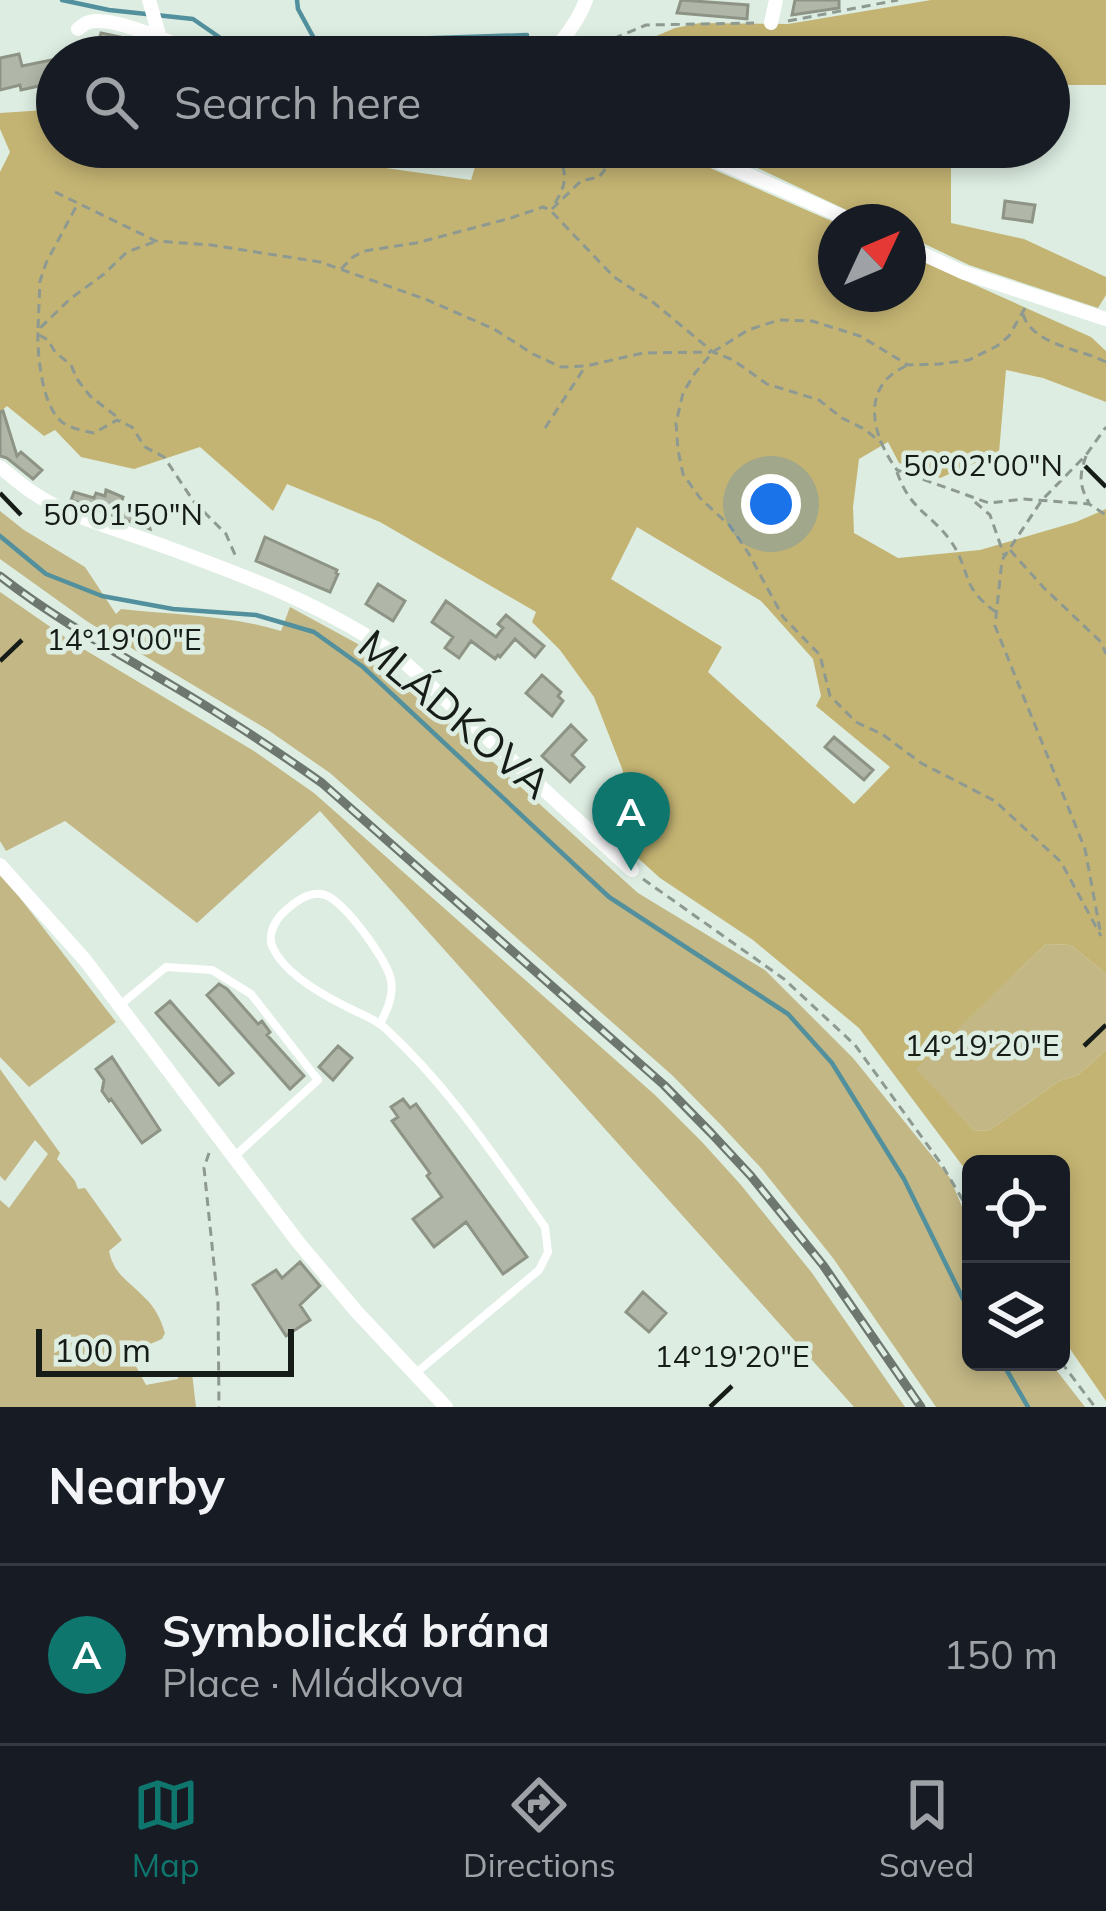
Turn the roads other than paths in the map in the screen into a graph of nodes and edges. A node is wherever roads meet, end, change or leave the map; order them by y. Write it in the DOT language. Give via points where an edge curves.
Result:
graph roads {
  1 [pos="586,0"];
  2 [pos="776,0"];
  3 [pos="151,4"];
  4 [pos="771,22"];
  5 [pos="78,29"];
  6 [pos="159,32"];
  7 [pos="166,36"];
  8 [pos="564,36"];
  9 [pos="733,168"];
  10 [pos="818,206"];
  11 [pos="926,255"];
  12 [pos="1106,319"];
  13 [pos="0,467"];
  14 [pos="0,866"];
  15 [pos="632,870"];
  16 [pos="118,1006"];
  17 [pos="380,1024"];
  18 [pos="235,1156"];
  19 [pos="415,1374"];
  20 [pos="446,1407"];
  1 -- 8 [label="street"];
  2 -- 4 [label="street"];
  3 -- 6 [label="street"];
  5 -- 6 [label="street" via="104,21"];
  6 -- 7 [label="street"];
  9 -- 10 [label="street"];
  11 -- 12 [label="street"];
  13 -- 15 [label="street, MLÁDKOVA" via="65,509 236,572 370,636"];
  14 -- 16 [label="street"];
  16 -- 18 [label="street"];
  16 -- 18 [label="lane" via="166,967 212,970 251,994 319,1079"];
  17 -- 17 [label="lane" via="308,984 270,945 284,912 308,895 336,900 382,958 392,983"];
  17 -- 19 [label="lane" via="446,1089 545,1227 548,1252 539,1270"];
  18 -- 19 [label="street" via="298,1242"];
  19 -- 20 [label="street"];
}
